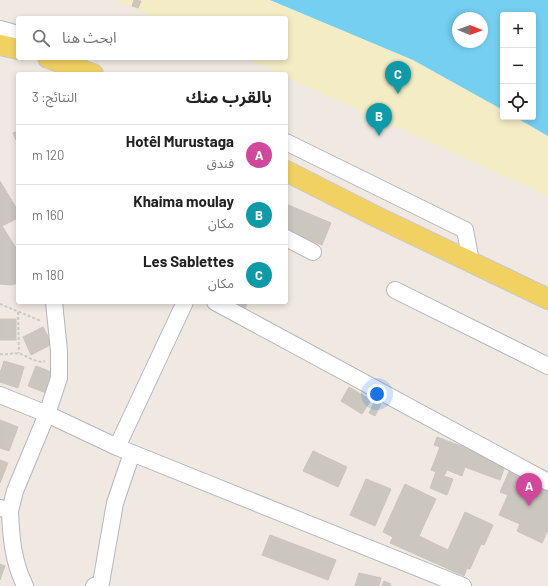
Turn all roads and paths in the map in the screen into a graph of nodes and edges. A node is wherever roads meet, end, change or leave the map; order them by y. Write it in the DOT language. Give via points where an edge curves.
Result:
graph roads {
  1 [pos="0,29"];
  2 [pos="16,33"];
  3 [pos="0,45"];
  4 [pos="16,49"];
  5 [pos="67,61"];
  6 [pos="89,72"];
  7 [pos="288,143"];
  8 [pos="288,172"];
  9 [pos="288,239"];
  10 [pos="313,252"];
  11 [pos="471,262"];
  12 [pos="395,290"];
  13 [pos="548,299"];
  14 [pos="0,304"];
  15 [pos="54,304"];
  16 [pos="184,304"];
  17 [pos="219,304"];
  18 [pos="18,312"];
  19 [pos="41,321"];
  20 [pos="18,353"];
  21 [pos="0,354"];
  22 [pos="47,360"];
  23 [pos="548,366"];
  24 [pos="0,395"];
  25 [pos="47,414"];
  26 [pos="124,450"];
  27 [pos="548,482"];
  28 [pos="5,509"];
  29 [pos="25,586"];
  30 [pos="94,586"];
  31 [pos="463,586"];
  1 -- 2 [label="street"];
  3 -- 4 [label="main road"];
  5 -- 6 [label="main road"];
  7 -- 11 [label="street" via="465,230"];
  8 -- 11 [label="main road"];
  9 -- 10 [label="street"];
  11 -- 13 [label="main road"];
  12 -- 23 [label="street"];
  14 -- 18 [label="path"];
  15 -- 25 [label="street" via="59,378"];
  16 -- 26 [label="street"];
  17 -- 27 [label="street"];
  18 -- 19 [label="path"];
  18 -- 20 [label="path"];
  20 -- 21 [label="path"];
  20 -- 22 [label="path" via="37,361"];
  24 -- 25 [label="street"];
  25 -- 26 [label="street"];
  25 -- 28 [label="street"];
  26 -- 30 [label="street" via="101,583"];
  26 -- 31 [label="street"];
  28 -- 29 [label="street" via="11,542"];
}
